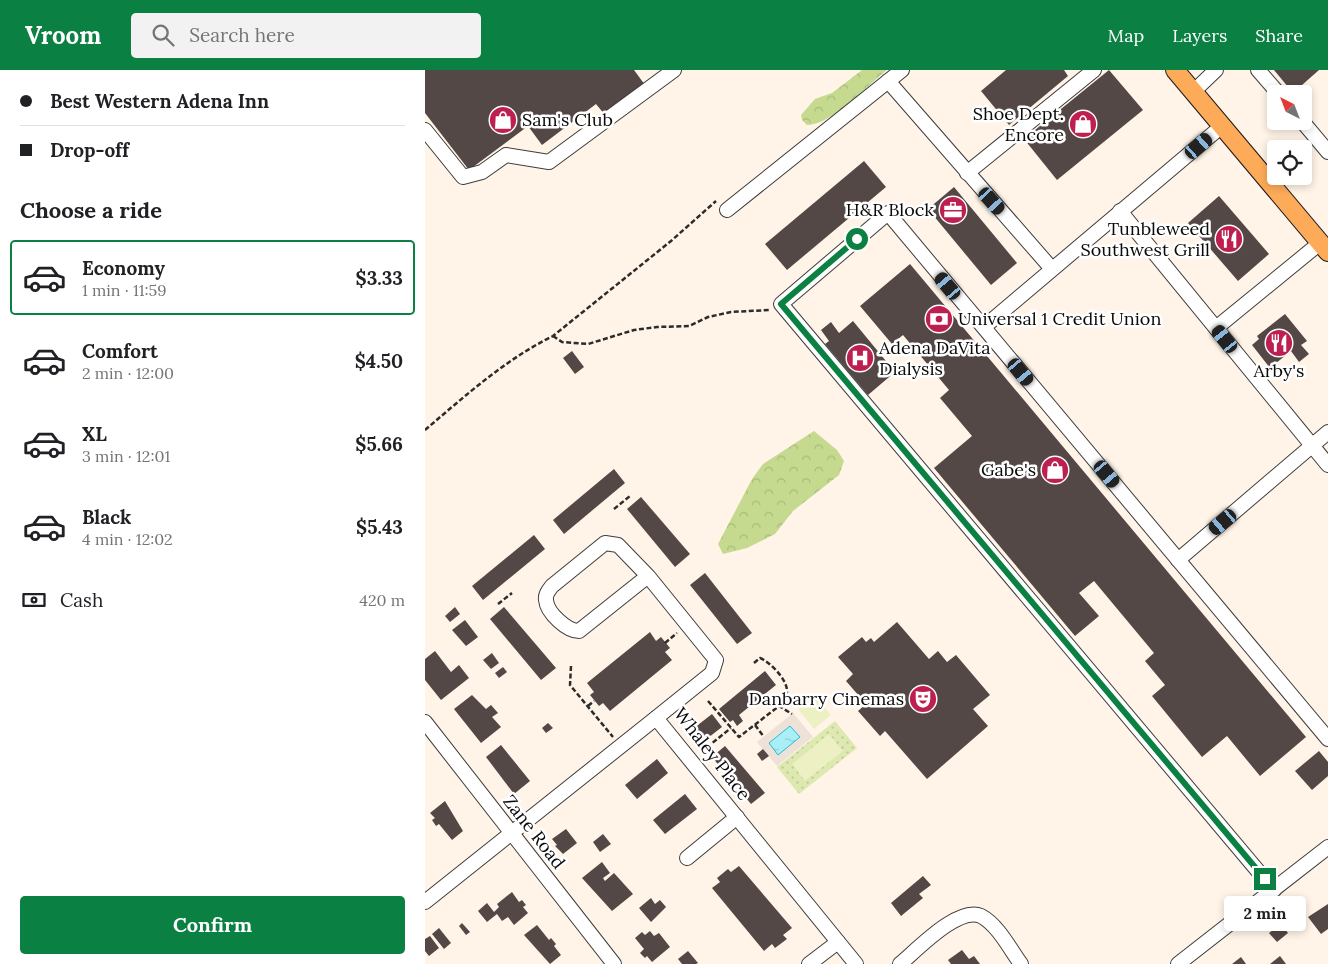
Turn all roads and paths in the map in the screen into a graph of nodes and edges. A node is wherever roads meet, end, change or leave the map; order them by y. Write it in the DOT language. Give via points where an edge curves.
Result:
graph roads {
  1 [pos="674,70"];
  2 [pos="902,70"];
  3 [pos="1094,70"];
  4 [pos="1175,70"];
  5 [pos="1217,70"];
  6 [pos="1259,70"];
  7 [pos="888,81"];
  8 [pos="1272,85"];
  9 [pos="1193,92"];
  10 [pos="1222,126"];
  11 [pos="425,130"];
  12 [pos="1310,130"];
  13 [pos="1328,152"];
  14 [pos="967,173"];
  15 [pos="723,204"];
  16 [pos="1120,211"];
  17 [pos="1324,248"];
  18 [pos="1052,269"];
  19 [pos="781,304"];
  20 [pos="984,328"];
  21 [pos="1216,328"];
  22 [pos="553,336"];
  23 [pos="425,430"];
  24 [pos="1328,432"];
  25 [pos="1313,446"];
  26 [pos="1328,465"];
  27 [pos="630,496"];
  28 [pos="614,509"];
  29 [pos="1178,560"];
  30 [pos="648,576"];
  31 [pos="512,593"];
  32 [pos="498,604"];
  33 [pos="754,663"];
  34 [pos="571,666"];
  35 [pos="594,701"];
  36 [pos="708,701"];
  37 [pos="588,706"];
  38 [pos="779,706"];
  39 [pos="792,714"];
  40 [pos="656,718"];
  41 [pos="425,722"];
  42 [pos="755,726"];
  43 [pos="731,728"];
  44 [pos="764,737"];
  45 [pos="1328,739"];
  46 [pos="621,747"];
  47 [pos="697,756"];
  48 [pos="737,817"];
  49 [pos="512,834"];
  50 [pos="1328,847"];
  51 [pos="687,858"];
  52 [pos="1274,890"];
  53 [pos="425,902"];
  54 [pos="838,942"];
  55 [pos="614,964"];
  56 [pos="809,964"];
  57 [pos="856,964"];
  58 [pos="900,964"];
  59 [pos="1021,964"];
  60 [pos="1178,964"];
  1 -- 11 [label="street" via="549,162 505,155 482,172 463,177"];
  2 -- 7 [label="street"];
  3 -- 14 [label="street"];
  4 -- 9 [label="main road"];
  5 -- 9 [label="street"];
  6 -- 8 [label="street"];
  7 -- 14 [label="street"];
  7 -- 15 [label="street"];
  9 -- 10 [label="main road"];
  10 -- 16 [label="street"];
  10 -- 17 [label="main road"];
  12 -- 13 [label="street"];
  14 -- 18 [label="street"];
  15 -- 22 [label="path" via="671,241"];
  16 -- 18 [label="street"];
  16 -- 21 [label="street"];
  17 -- 21 [label="street"];
  18 -- 20 [label="street"];
  19 -- 20 [label="street" via="887,213"];
  19 -- 22 [label="path" via="767,311 731,312 708,317 689,326 634,330 588,344 562,342"];
  19 -- 52 [label="street"];
  20 -- 29 [label="street"];
  21 -- 25 [label="street"];
  22 -- 23 [label="path" via="531,346 506,364"];
  24 -- 25 [label="street"];
  25 -- 26 [label="street"];
  25 -- 29 [label="street"];
  27 -- 28 [label="path"];
  29 -- 45 [label="street"];
  30 -- 30 [label="street, Whaley Place" via="617,545 605,543 552,586 546,600 565,626 571,631 579,631"];
  30 -- 40 [label="street, Whaley Place" via="717,660 712,673"];
  31 -- 32 [label="path"];
  33 -- 38 [label="path" via="759,658 767,661 786,685 786,697"];
  34 -- 37 [label="path" via="571,685"];
  35 -- 37 [label="path"];
  36 -- 43 [label="path"];
  37 -- 46 [label="path"];
  38 -- 39 [label="path"];
  38 -- 42 [label="path"];
  40 -- 46 [label="street"];
  40 -- 48 [label="street, Whaley Place"];
  41 -- 49 [label="street, Zane Road"];
  42 -- 43 [label="path" via="739,738"];
  42 -- 44 [label="path"];
  43 -- 47 [label="path"];
  46 -- 49 [label="street"];
  48 -- 51 [label="street"];
  48 -- 54 [label="street, Whaley Place"];
  49 -- 53 [label="street"];
  49 -- 55 [label="street, Zane Road"];
  50 -- 52 [label="street"];
  52 -- 60 [label="street"];
  54 -- 56 [label="street"];
  54 -- 57 [label="street, Whaley Place"];
  58 -- 59 [label="street" via="958,917 973,914 992,926"];
}
